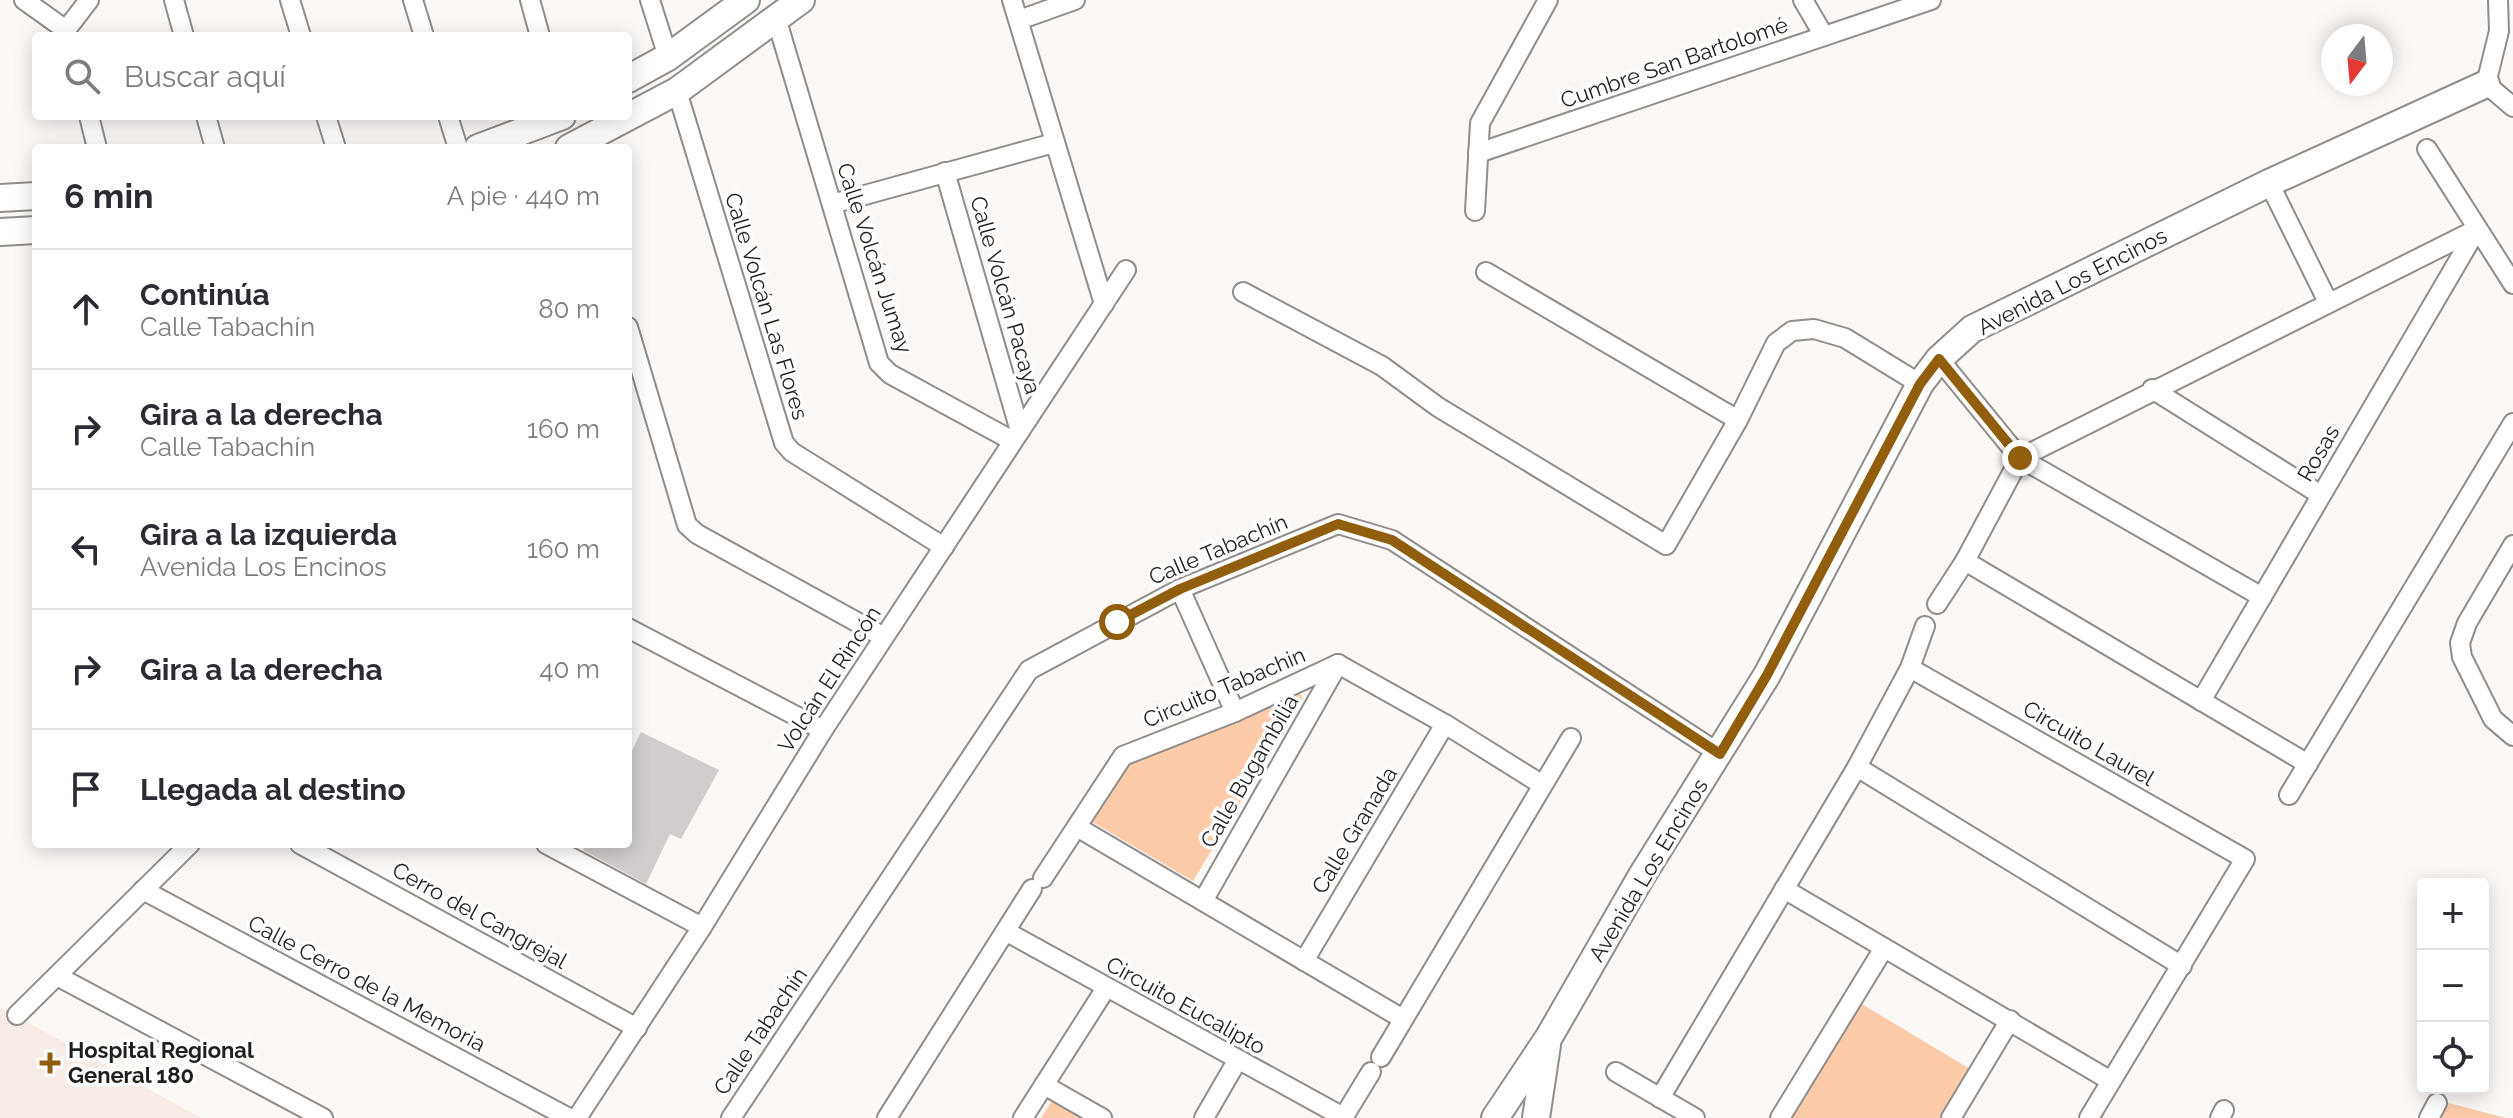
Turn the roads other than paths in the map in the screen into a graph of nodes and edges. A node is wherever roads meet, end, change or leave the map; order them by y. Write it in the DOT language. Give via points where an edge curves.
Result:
graph roads {
  1 [pos="24,0"];
  2 [pos="89,0"];
  3 [pos="174,0"];
  4 [pos="290,0"];
  5 [pos="413,0"];
  6 [pos="530,0"];
  7 [pos="650,0"];
  8 [pos="746,0"];
  9 [pos="801,0"];
  10 [pos="1012,0"];
  11 [pos="1075,0"];
  12 [pos="1548,0"];
  13 [pos="1803,0"];
  14 [pos="1931,0"];
  15 [pos="2498,0"];
  16 [pos="1019,20"];
  17 [pos="777,21"];
  18 [pos="66,32"];
  19 [pos="68,32"];
  20 [pos="183,32"];
  21 [pos="300,32"];
  22 [pos="423,32"];
  23 [pos="539,32"];
  24 [pos="1824,36"];
  25 [pos="668,57"];
  26 [pos="632,77"];
  27 [pos="2486,84"];
  28 [pos="677,91"];
  29 [pos="2513,107"];
  30 [pos="632,115"];
  31 [pos="90,120"];
  32 [pos="207,120"];
  33 [pos="327,120"];
  34 [pos="449,120"];
  35 [pos="552,120"];
  36 [pos="564,120"];
  37 [pos="623,120"];
  38 [pos="1054,143"];
  39 [pos="96,144"];
  40 [pos="214,144"];
  41 [pos="335,144"];
  42 [pos="457,144"];
  43 [pos="489,144"];
  44 [pos="572,144"];
  45 [pos="579,144"];
  46 [pos="2427,149"];
  47 [pos="1478,153"];
  48 [pos="945,172"];
  49 [pos="2269,183"];
  50 [pos="32,196"];
  51 [pos="0,198"];
  52 [pos="832,204"];
  53 [pos="1475,211"];
  54 [pos="2477,229"];
  55 [pos="32,230"];
  56 [pos="0,232"];
  57 [pos="1126,270"];
  58 [pos="1486,272"];
  59 [pos="2513,284"];
  60 [pos="1243,292"];
  61 [pos="2328,302"];
  62 [pos="1104,304"];
  63 [pos="632,340"];
  64 [pos="1939,359"];
  65 [pos="1920,384"];
  66 [pos="2152,389"];
  67 [pos="1738,420"];
  68 [pos="2513,423"];
  69 [pos="1017,436"];
  70 [pos="2020,458"];
  71 [pos="2321,495"];
  72 [pos="2513,545"];
  73 [pos="944,547"];
  74 [pos="1965,561"];
  75 [pos="1180,589"];
  76 [pos="2262,597"];
  77 [pos="1937,604"];
  78 [pos="1925,626"];
  79 [pos="632,630"];
  80 [pos="884,637"];
  81 [pos="1338,664"];
  82 [pos="1910,668"];
  83 [pos="2201,701"];
  84 [pos="1235,712"];
  85 [pos="1445,724"];
  86 [pos="823,730"];
  87 [pos="2513,736"];
  88 [pos="1571,738"];
  89 [pos="1720,754"];
  90 [pos="2308,764"];
  91 [pos="1857,767"];
  92 [pos="1541,784"];
  93 [pos="2289,795"];
  94 [pos="1077,827"];
  95 [pos="186,848"];
  96 [pos="307,848"];
  97 [pos="554,848"];
  98 [pos="1784,889"];
  99 [pos="143,890"];
  100 [pos="1203,901"];
  101 [pos="702,927"];
  102 [pos="1007,932"];
  103 [pos="1884,948"];
  104 [pos="1304,961"];
  105 [pos="2182,966"];
  106 [pos="57,976"];
  107 [pos="1106,988"];
  108 [pos="17,1015"];
  109 [pos="1403,1019"];
  110 [pos="2010,1020"];
  111 [pos="637,1028"];
  112 [pos="1549,1037"];
  113 [pos="1237,1061"];
  114 [pos="1616,1072"];
  115 [pos="2111,1081"];
  116 [pos="1044,1085"];
  117 [pos="1660,1098"];
  118 [pos="323,1118"];
  119 [pos="569,1118"];
  120 [pos="577,1118"];
  121 [pos="731,1118"];
  122 [pos="887,1118"];
  123 [pos="1023,1118"];
  124 [pos="1102,1118"];
  125 [pos="1204,1118"];
  126 [pos="1343,1118"];
  127 [pos="1495,1118"];
  128 [pos="1536,1118"];
  129 [pos="1695,1118"];
  130 [pos="1780,1118"];
  131 [pos="1951,1118"];
  132 [pos="2089,1118"];
  1 -- 18 [label="street"];
  2 -- 19 [label="street"];
  3 -- 20 [label="street"];
  4 -- 21 [label="street"];
  5 -- 22 [label="street"];
  6 -- 23 [label="street"];
  7 -- 25 [label="street"];
  8 -- 25 [label="street"];
  9 -- 17 [label="street"];
  10 -- 16 [label="street"];
  11 -- 16 [label="street"];
  12 -- 47 [label="street" via="1480,123"];
  13 -- 24 [label="street"];
  14 -- 24 [label="street, Cumbre San Bartolomé"];
  15 -- 27 [label="street" via="2499,31"];
  16 -- 38 [label="street"];
  17 -- 28 [label="street"];
  17 -- 52 [label="street, Calle Volcán Jumay"];
  24 -- 47 [label="street, Cumbre San Bartolomé"];
  25 -- 26 [label="street"];
  27 -- 29 [label="street"];
  27 -- 49 [label="street, Avenida Los Encinos"];
  28 -- 30 [label="street"];
  28 -- 73 [label="street, Calle Volcán Las Flores" via="784,443"];
  31 -- 39 [label="street"];
  32 -- 40 [label="street"];
  33 -- 41 [label="street"];
  34 -- 42 [label="street"];
  35 -- 43 [label="street"];
  36 -- 44 [label="street"];
  37 -- 45 [label="street"];
  38 -- 48 [label="street"];
  38 -- 62 [label="street"];
  46 -- 54 [label="street"];
  47 -- 53 [label="street"];
  48 -- 52 [label="street"];
  48 -- 69 [label="street, Calle Volcán Pacaya"];
  49 -- 61 [label="street"];
  49 -- 64 [label="street, Avenida Los Encinos" via="1972,329"];
  50 -- 51 [label="street"];
  52 -- 69 [label="street, Calle Volcán Jumay" via="879,363 890,374"];
  54 -- 59 [label="street"];
  54 -- 61 [label="street"];
  54 -- 71 [label="street, Rosas"];
  55 -- 56 [label="street"];
  57 -- 62 [label="street, Volcán El Rincón"];
  58 -- 67 [label="street"];
  60 -- 67 [label="street" via="1382,366 1438,407 1666,545"];
  61 -- 66 [label="street"];
  62 -- 69 [label="street, Volcán El Rincón"];
  63 -- 80 [label="street" via="687,525"];
  64 -- 65 [label="street, Avenida Los Encinos"];
  64 -- 70 [label="street"];
  65 -- 67 [label="street" via="1845,338 1814,329 1792,331 1776,343"];
  65 -- 89 [label="street, Avenida Los Encinos"];
  66 -- 70 [label="street"];
  66 -- 71 [label="street"];
  68 -- 90 [label="street"];
  69 -- 73 [label="street, Volcán El Rincón"];
  70 -- 74 [label="street"];
  70 -- 76 [label="street"];
  71 -- 76 [label="street, Rosas"];
  72 -- 87 [label="street" via="2460,643 2493,719"];
  73 -- 80 [label="street, Volcán El Rincón"];
  74 -- 77 [label="street"];
  74 -- 83 [label="street"];
  75 -- 84 [label="street"];
  75 -- 89 [label="street, Calle Tabachín" via="1338,524 1392,540"];
  75 -- 121 [label="street, Calle Tabachín" via="1029,670"];
  76 -- 83 [label="street, Rosas"];
  78 -- 82 [label="street"];
  79 -- 86 [label="street"];
  80 -- 86 [label="street, Volcán El Rincón"];
  81 -- 84 [label="street, Circuito Tabachin"];
  81 -- 85 [label="street, Circuito Tabachin"];
  81 -- 100 [label="street, Calle Bugambilia"];
  82 -- 91 [label="street"];
  82 -- 105 [label="street, Circuito Laurel" via="2245,859"];
  83 -- 90 [label="street"];
  84 -- 94 [label="street, Circuito Tabachin" via="1123,756"];
  85 -- 92 [label="street, Circuito Tabachin"];
  85 -- 104 [label="street, Calle Granada"];
  86 -- 101 [label="street, Volcán El Rincón"];
  88 -- 92 [label="street"];
  89 -- 112 [label="street, Avenida Los Encinos" via="1641,877"];
  90 -- 93 [label="street"];
  91 -- 98 [label="street"];
  91 -- 105 [label="street"];
  92 -- 109 [label="street"];
  94 -- 100 [label="street"];
  94 -- 102 [label="street, Circuito Tabachin"];
  95 -- 99 [label="street"];
  96 -- 111 [label="street, Cerro del Cangrejal"];
  97 -- 101 [label="street"];
  98 -- 103 [label="street"];
  98 -- 117 [label="street"];
  99 -- 106 [label="street"];
  99 -- 119 [label="street, Calle Cerro de la Memoria"];
  100 -- 104 [label="street"];
  101 -- 111 [label="street, Volcán El Rincón"];
  102 -- 107 [label="street, Circuito Eucalipto"];
  102 -- 122 [label="street"];
  103 -- 110 [label="street"];
  103 -- 130 [label="street"];
  104 -- 109 [label="street"];
  105 -- 115 [label="street"];
  106 -- 108 [label="street"];
  106 -- 118 [label="street"];
  107 -- 113 [label="street, Circuito Eucalipto"];
  107 -- 116 [label="street"];
  109 -- 126 [label="street, Circuito Eucalipto"];
  110 -- 115 [label="street"];
  110 -- 131 [label="street"];
  111 -- 120 [label="street, Volcán El Rincón"];
  112 -- 127 [label="street, Avenida Los Encinos"];
  112 -- 128 [label="street, Avenida Los Encinos"];
  113 -- 125 [label="street"];
  113 -- 126 [label="street, Circuito Eucalipto"];
  114 -- 117 [label="street"];
  115 -- 132 [label="street"];
  116 -- 123 [label="street"];
  116 -- 124 [label="street"];
  117 -- 129 [label="street"];
}
